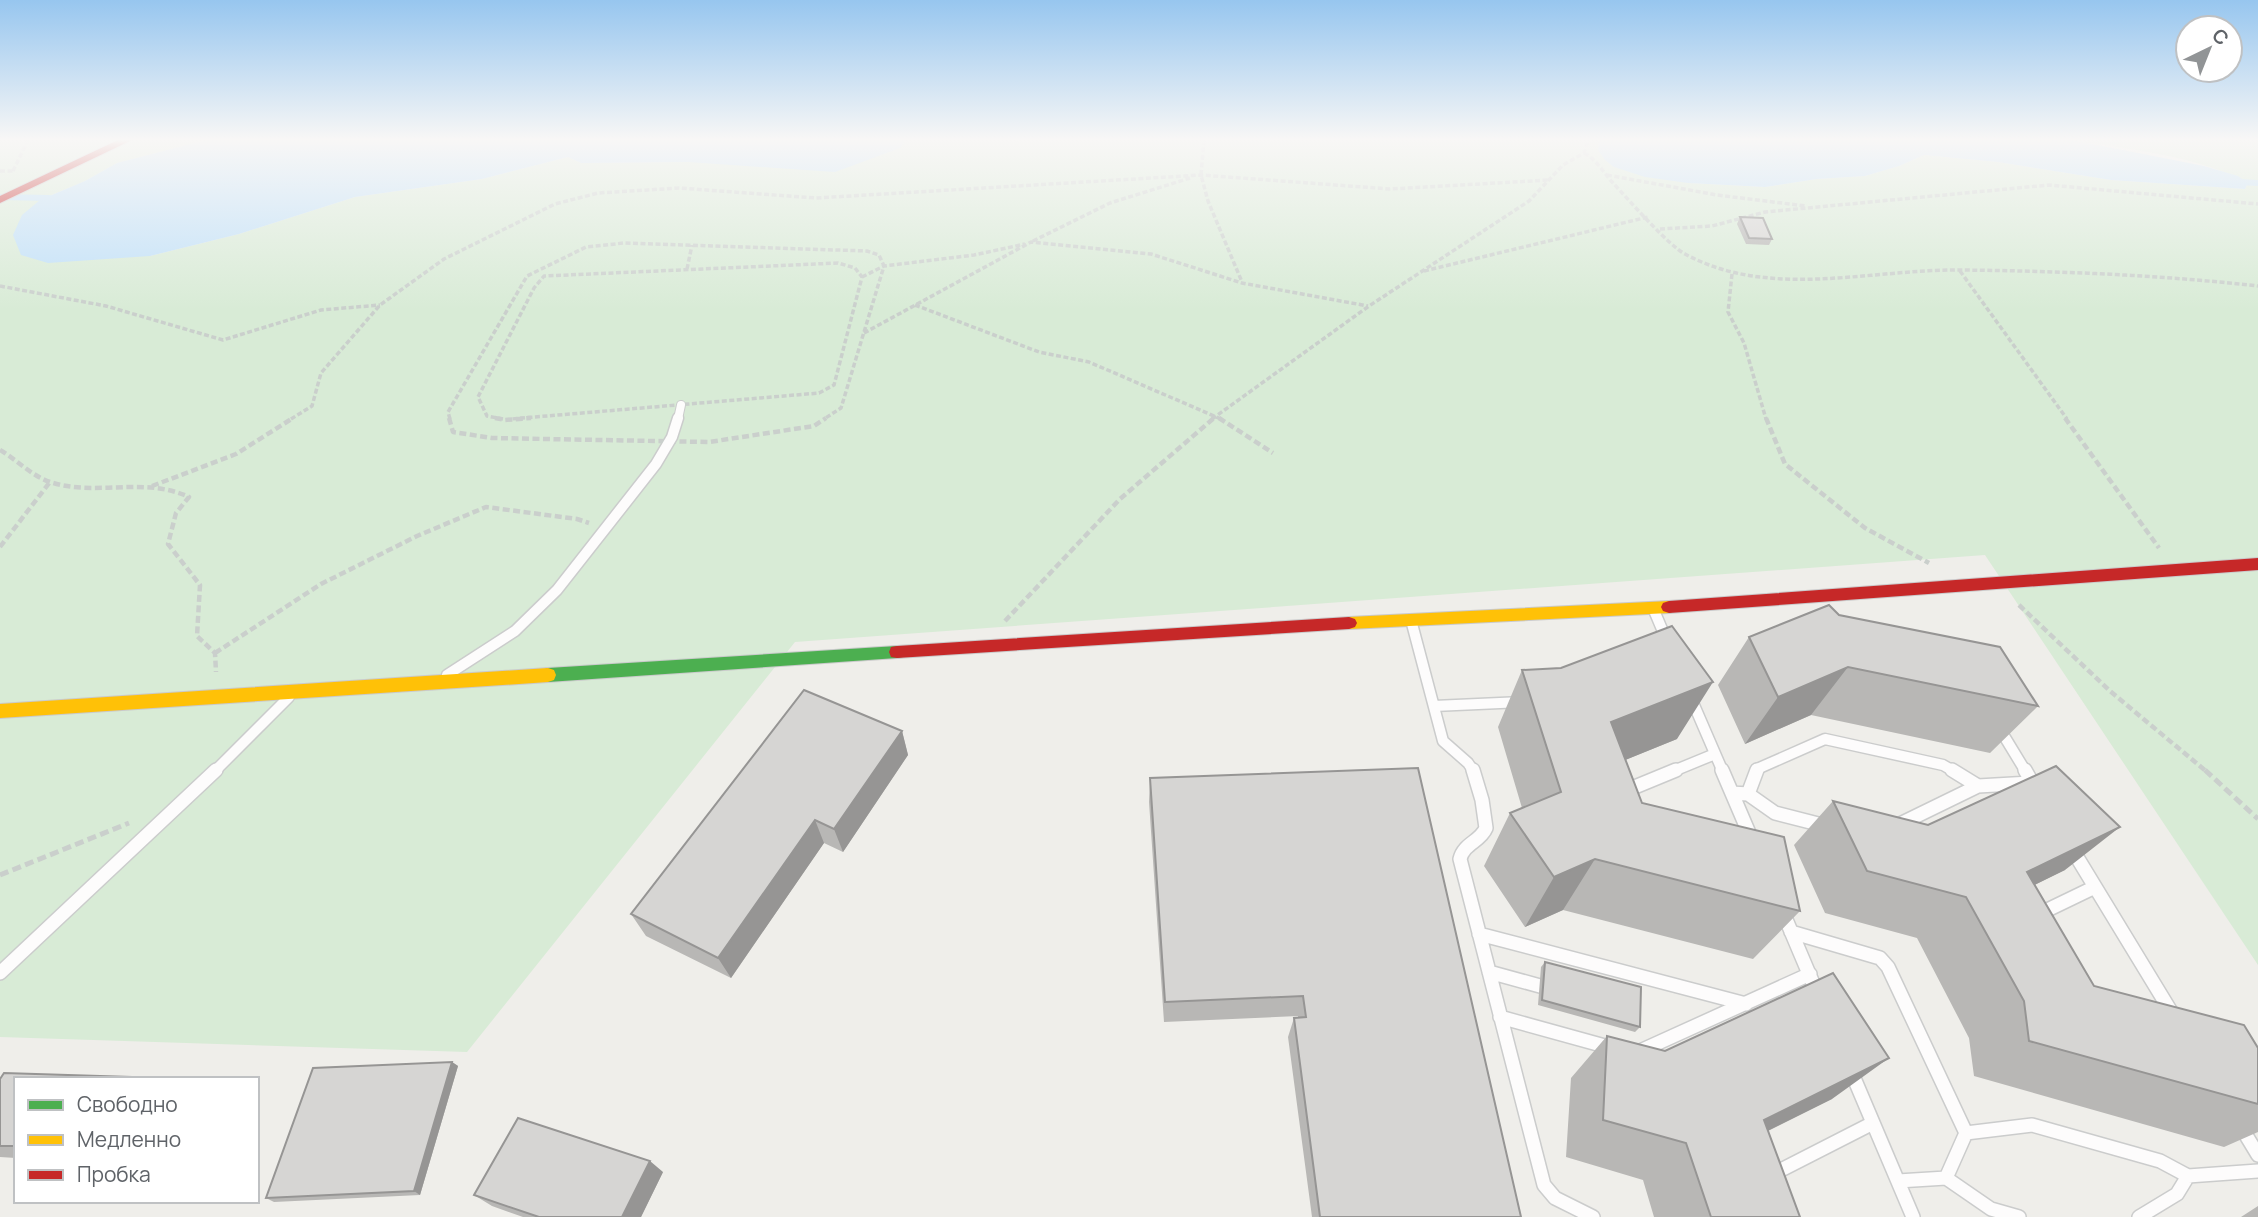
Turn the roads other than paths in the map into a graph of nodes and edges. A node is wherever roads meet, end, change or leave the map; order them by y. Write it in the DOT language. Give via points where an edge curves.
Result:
graph roads {
  1 [pos="681,405"];
  2 [pos="2258,564"];
  3 [pos="1653,608"];
  4 [pos="1410,619"];
  5 [pos="1673,654"];
  6 [pos="436,682"];
  7 [pos="1686,686"];
  8 [pos="294,692"];
  9 [pos="1539,697"];
  10 [pos="1434,706"];
  11 [pos="0,711"];
  12 [pos="1991,715"];
  13 [pos="1715,754"];
  14 [pos="2032,783"];
  15 [pos="1978,786"];
  16 [pos="1732,793"];
  17 [pos="1748,794"];
  18 [pos="1620,802"];
  19 [pos="2046,806"];
  20 [pos="1835,828"];
  21 [pos="1883,832"];
  22 [pos="2067,841"];
  23 [pos="1758,854"];
  24 [pos="2095,887"];
  25 [pos="1777,899"];
  26 [pos="2023,922"];
  27 [pos="1791,932"];
  28 [pos="1479,934"];
  29 [pos="1489,972"];
  30 [pos="0,973"];
  31 [pos="1810,974"];
  32 [pos="1540,986"];
  33 [pos="1746,1004"];
  34 [pos="1825,1012"];
  35 [pos="1500,1017"];
  36 [pos="2156,1022"];
  37 [pos="1847,1061"];
  38 [pos="2237,1121"];
  39 [pos="1873,1123"];
  40 [pos="1966,1133"];
  41 [pos="2258,1155"];
  42 [pos="2258,1171"];
  43 [pos="2188,1175"];
  44 [pos="1946,1178"];
  45 [pos="1898,1181"];
  46 [pos="1762,1183"];
  47 [pos="1593,1217"];
  48 [pos="1913,1217"];
  49 [pos="2019,1217"];
  50 [pos="2139,1217"];
  1 -- 6 [label="lane" via="679,420 653,472 534,615"];
  2 -- 3 [label="street"];
  3 -- 4 [label="street"];
  3 -- 5 [label="lane"];
  4 -- 6 [label="street"];
  4 -- 10 [label="lane"];
  6 -- 8 [label="street"];
  7 -- 13 [label="lane"];
  8 -- 11 [label="street"];
  8 -- 30 [label="lane"];
  9 -- 10 [label="lane"];
  10 -- 28 [label="lane" via="1443,741 1471,766 1488,823 1484,834 1460,852"];
  12 -- 14 [label="lane"];
  13 -- 16 [label="lane"];
  13 -- 18 [label="lane" via="1623,792"];
  14 -- 15 [label="lane"];
  14 -- 19 [label="lane"];
  15 -- 17 [label="lane" via="1943,765 1825,739 1757,769"];
  15 -- 21 [label="lane"];
  16 -- 17 [label="lane"];
  16 -- 23 [label="lane"];
  17 -- 20 [label="lane" via="1775,813"];
  22 -- 24 [label="lane"];
  24 -- 26 [label="lane"];
  24 -- 36 [label="lane" via="2182,1029"];
  25 -- 27 [label="lane"];
  27 -- 31 [label="lane"];
  27 -- 40 [label="lane" via="1880,958 1888,967"];
  28 -- 29 [label="lane"];
  28 -- 33 [label="lane"];
  29 -- 32 [label="lane"];
  29 -- 35 [label="lane"];
  31 -- 33 [label="lane"];
  31 -- 34 [label="lane"];
  33 -- 35 [label="lane" via="1636,1053"];
  35 -- 47 [label="lane" via="1544,1185 1555,1198"];
  37 -- 39 [label="lane"];
  38 -- 41 [label="lane"];
  39 -- 45 [label="lane"];
  39 -- 46 [label="lane"];
  40 -- 43 [label="lane" via="2032,1125 2160,1161"];
  40 -- 44 [label="lane"];
  42 -- 43 [label="lane"];
  43 -- 50 [label="lane" via="2178,1194"];
  44 -- 45 [label="lane"];
  44 -- 49 [label="lane" via="1991,1209"];
  45 -- 48 [label="lane"];
}
